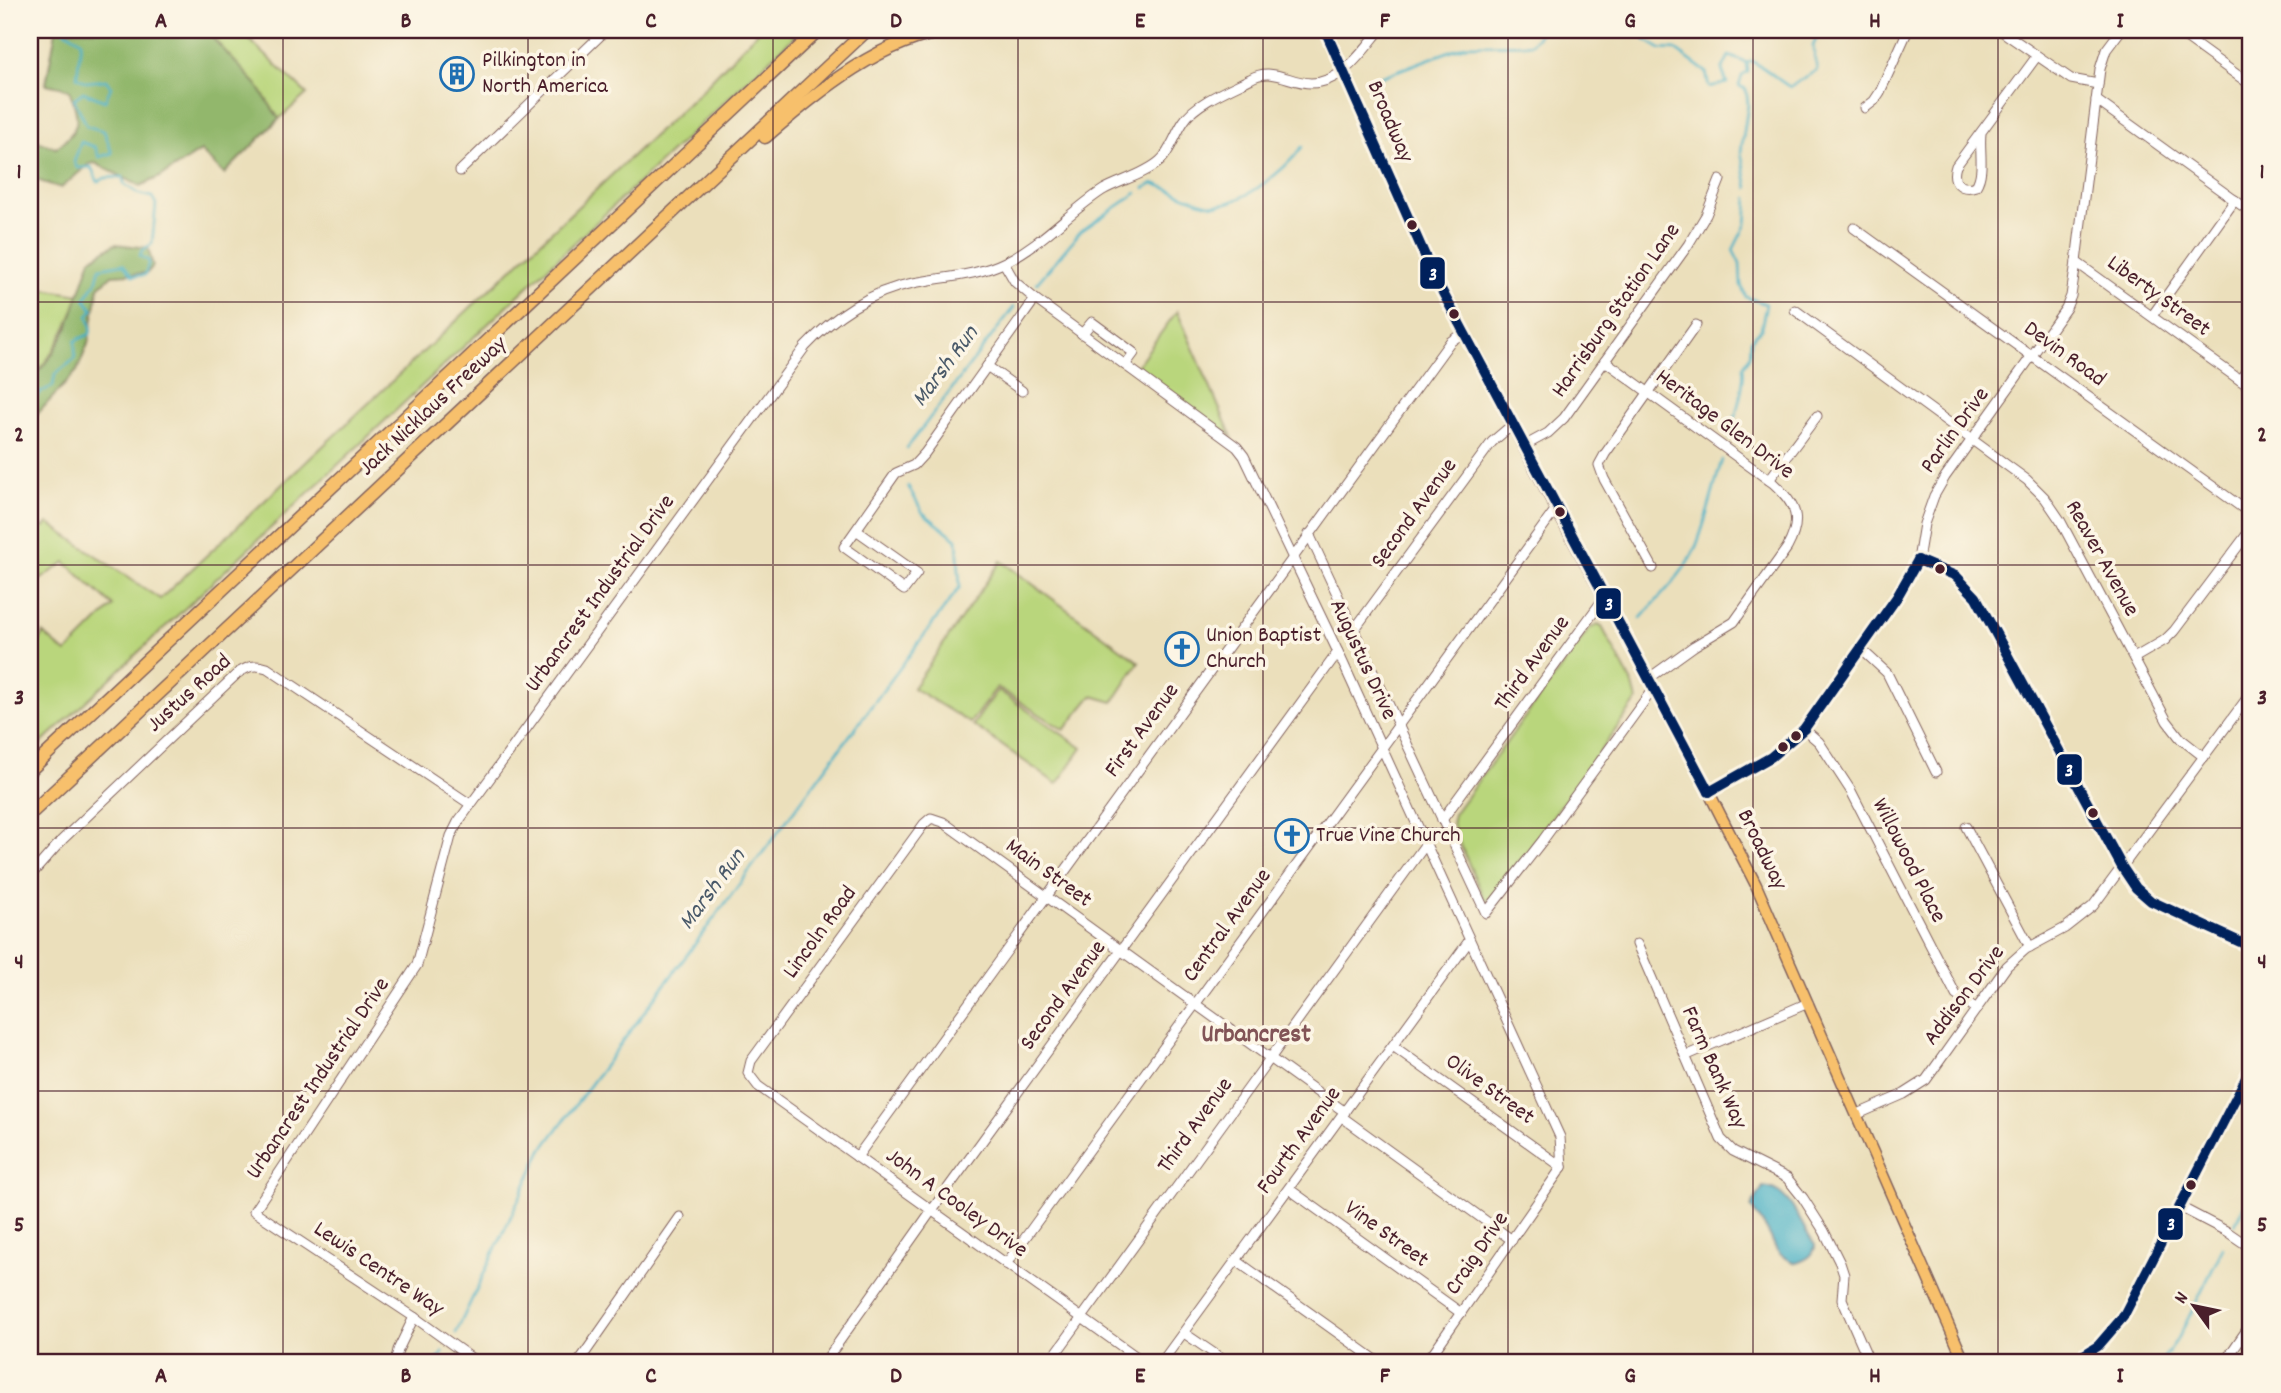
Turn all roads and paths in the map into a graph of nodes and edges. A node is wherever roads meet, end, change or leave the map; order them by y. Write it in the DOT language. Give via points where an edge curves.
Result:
graph roads {
  1 [pos="606,30"];
  2 [pos="818,30"];
  3 [pos="867,30"];
  4 [pos="952,30"];
  5 [pos="1325,30"];
  6 [pos="1380,30"];
  7 [pos="1908,30"];
  8 [pos="2000,30"];
  9 [pos="2121,30"];
  10 [pos="2175,30"];
  11 [pos="2037,57"];
  12 [pos="1345,70"];
  13 [pos="2098,84"];
  14 [pos="2251,85"];
  15 [pos="2096,100"];
  16 [pos="1865,108"];
  17 [pos="1981,133"];
  18 [pos="460,170"];
  19 [pos="1720,180"];
  20 [pos="2235,200"];
  21 [pos="678,208"];
  22 [pos="2251,212"];
  23 [pos="1854,228"];
  24 [pos="2076,262"];
  25 [pos="1004,263"];
  26 [pos="1035,299"];
  27 [pos="1795,310"];
  28 [pos="2152,316"];
  29 [pos="1696,325"];
  30 [pos="1464,332"];
  31 [pos="1082,334"];
  32 [pos="2033,356"];
  33 [pos="1605,361"];
  34 [pos="2251,364"];
  35 [pos="1125,365"];
  36 [pos="987,366"];
  37 [pos="2240,380"];
  38 [pos="2251,388"];
  39 [pos="1022,391"];
  40 [pos="1648,393"];
  41 [pos="1817,416"];
  42 [pos="1512,425"];
  43 [pos="1973,439"];
  44 [pos="1524,446"];
  45 [pos="1769,480"];
  46 [pos="1556,509"];
  47 [pos="2251,514"];
  48 [pos="2251,529"];
  49 [pos="856,530"];
  50 [pos="1310,534"];
  51 [pos="1292,559"];
  52 [pos="1918,560"];
  53 [pos="1653,568"];
  54 [pos="1604,598"];
  55 [pos="1354,630"];
  56 [pos="1860,648"];
  57 [pos="1338,652"];
  58 [pos="2134,658"];
  59 [pos="1651,684"];
  60 [pos="2251,694"];
  61 [pos="1398,725"];
  62 [pos="1804,729"];
  63 [pos="1382,748"];
  64 [pos="2204,757"];
  65 [pos="30,770"];
  66 [pos="1936,772"];
  67 [pos="1709,792"];
  68 [pos="470,804"];
  69 [pos="30,814"];
  70 [pos="931,818"];
  71 [pos="1442,820"];
  72 [pos="1966,827"];
  73 [pos="1425,845"];
  74 [pos="2122,867"];
  75 [pos="30,876"];
  76 [pos="1046,896"];
  77 [pos="1469,940"];
  78 [pos="1637,944"];
  79 [pos="2030,947"];
  80 [pos="2251,947"];
  81 [pos="1121,950"];
  82 [pos="1808,1003"];
  83 [pos="1196,1004"];
  84 [pos="1977,1009"];
  85 [pos="1393,1046"];
  86 [pos="1685,1056"];
  87 [pos="1270,1058"];
  88 [pos="2251,1068"];
  89 [pos="748,1073"];
  90 [pos="1343,1114"];
  91 [pos="1857,1114"];
  92 [pos="857,1157"];
  93 [pos="1562,1167"];
  94 [pos="1289,1189"];
  95 [pos="2180,1207"];
  96 [pos="932,1210"];
  97 [pos="254,1211"];
  98 [pos="680,1217"];
  99 [pos="1512,1240"];
  100 [pos="2251,1248"];
  101 [pos="1237,1261"];
  102 [pos="1006,1264"];
  103 [pos="1461,1313"];
  104 [pos="414,1317"];
  105 [pos="1081,1318"];
  106 [pos="2251,1324"];
  107 [pos="1184,1332"];
  108 [pos="395,1363"];
  109 [pos="478,1363"];
  110 [pos="578,1363"];
  111 [pos="824,1363"];
  112 [pos="1049,1363"];
  113 [pos="1145,1363"];
  114 [pos="1161,1363"];
  115 [pos="1228,1363"];
  116 [pos="1380,1363"];
  117 [pos="1426,1363"];
  118 [pos="1870,1363"];
  119 [pos="1965,1363"];
  120 [pos="2071,1363"];
  121 [pos="2224,1363"];
  1 -- 18 [label="street"];
  2 -- 65 [label="highway, Jack Nicklaus Freeway"];
  3 -- 21 [label="highway, Jack Nicklaus Freeway"];
  4 -- 21 [label="highway" via="912,39 849,72"];
  5 -- 12 [label="main road, Broadway"];
  6 -- 12 [label="street"];
  7 -- 16 [label="street" via="1880,92"];
  8 -- 11 [label="street"];
  9 -- 13 [label="street, Parlin Drive" via="2103,59"];
  10 -- 14 [label="street"];
  11 -- 13 [label="street" via="2071,79"];
  11 -- 17 [label="street"];
  12 -- 25 [label="street, Urbancrest Industrial Drive" via="1310,83 1277,74 1252,77 1191,112 1162,159 1100,192"];
  12 -- 30 [label="main road, Broadway" via="1417,242"];
  13 -- 15 [label="street, Parlin Drive"];
  15 -- 20 [label="street"];
  15 -- 24 [label="street, Parlin Drive"];
  17 -- 17 [label="street" via="1954,173 1963,187 1976,186 1980,180"];
  19 -- 33 [label="street, Harrisburg Station Lane" via="1692,239"];
  20 -- 22 [label="street"];
  20 -- 28 [label="street"];
  21 -- 69 [label="highway, Jack Nicklaus Freeway"];
  23 -- 32 [label="street, Devin Road"];
  24 -- 28 [label="street, Liberty Street"];
  24 -- 32 [label="street, Parlin Drive" via="2066,308"];
  25 -- 26 [label="street, Augustus Drive" via="1015,282"];
  25 -- 68 [label="street, Urbancrest Industrial Drive" via="880,293 845,312 805,347"];
  26 -- 31 [label="street, Augustus Drive"];
  26 -- 36 [label="street"];
  27 -- 43 [label="street, Reaver Avenue"];
  28 -- 37 [label="street, Liberty Street"];
  29 -- 40 [label="street"];
  30 -- 42 [label="main road, Broadway"];
  30 -- 50 [label="street, First Avenue" via="1450,342"];
  31 -- 35 [label="street, Augustus Drive"];
  31 -- 35 [label="street" via="1092,322 1124,345 1134,353"];
  32 -- 43 [label="street, Parlin Drive"];
  32 -- 47 [label="street, Devin Road"];
  33 -- 40 [label="street, Heritage Glen Drive"];
  33 -- 44 [label="street, Harrisburg Station Lane" via="1556,427"];
  34 -- 37 [label="street"];
  35 -- 51 [label="street, Augustus Drive" via="1237,447"];
  36 -- 39 [label="street"];
  36 -- 49 [label="street" via="925,453 914,465 896,473"];
  37 -- 38 [label="street, Liberty Street"];
  40 -- 45 [label="street, Heritage Glen Drive"];
  40 -- 53 [label="street" via="1599,465"];
  41 -- 45 [label="street"];
  42 -- 44 [label="main road, Broadway"];
  42 -- 55 [label="street, Second Avenue" via="1492,442"];
  43 -- 52 [label="street, Parlin Drive" via="1934,496"];
  43 -- 58 [label="street, Reaver Avenue" via="2045,498"];
  44 -- 46 [label="main road, Broadway"];
  45 -- 59 [label="street, Heritage Glen Drive" via="1793,506 1794,536 1734,621 1695,646"];
  46 -- 54 [label="main road, Broadway"];
  46 -- 61 [label="street, Central Avenue"];
  48 -- 58 [label="street" via="2174,631"];
  49 -- 49 [label="street" via="844,547 904,590 916,573"];
  50 -- 51 [label="street, First Avenue"];
  50 -- 55 [label="street"];
  51 -- 57 [label="street, Augustus Drive"];
  51 -- 76 [label="street, First Avenue"];
  52 -- 56 [label="street, Parlin Drive"];
  52 -- 74 [label="street" via="1956,576 1980,603"];
  54 -- 59 [label="main road, Broadway"];
  54 -- 71 [label="street, Third Avenue"];
  55 -- 61 [label="street"];
  56 -- 62 [label="street, Parlin Drive"];
  56 -- 66 [label="street" via="1887,673"];
  57 -- 63 [label="street, Augustus Drive"];
  57 -- 81 [label="street, Second Avenue"];
  58 -- 64 [label="street, Reaver Avenue" via="2174,731"];
  59 -- 67 [label="main road, Broadway"];
  59 -- 71 [label="street" via="1543,840 1486,913"];
  60 -- 64 [label="street, Addison Drive"];
  61 -- 63 [label="street, Central Avenue"];
  61 -- 71 [label="street"];
  62 -- 67 [label="street, Parlin Drive" via="1767,760"];
  62 -- 84 [label="street, Willowood Place" via="1819,742 1851,791 1956,995"];
  63 -- 73 [label="street, Augustus Drive"];
  63 -- 83 [label="street, Central Avenue"];
  64 -- 74 [label="street, Addison Drive"];
  67 -- 82 [label="main road, Broadway"];
  68 -- 75 [label="street, Justus Road" via="267,668 249,666 62,840"];
  68 -- 97 [label="street, Urbancrest Industrial Drive" via="451,836 417,965"];
  70 -- 76 [label="street, Main Street"];
  70 -- 89 [label="street, Lincoln Road" via="751,1061"];
  72 -- 79 [label="street"];
  73 -- 77 [label="street, Augustus Drive"];
  73 -- 87 [label="street, Third Avenue"];
  74 -- 79 [label="street, Addison Drive" via="2079,919"];
  74 -- 80 [label="street" via="2151,901"];
  76 -- 81 [label="street, Main Street"];
  76 -- 92 [label="street, First Avenue"];
  77 -- 85 [label="street, Fourth Avenue"];
  77 -- 93 [label="street, Augustus Drive" via="1560,1137"];
  78 -- 86 [label="street, Farm Bank Way"];
  79 -- 84 [label="street, Addison Drive" via="2007,966"];
  81 -- 83 [label="street, Main Street"];
  81 -- 96 [label="street, Second Avenue"];
  82 -- 86 [label="street"];
  82 -- 91 [label="main road, Broadway"];
  83 -- 87 [label="street, Main Street"];
  83 -- 102 [label="street, Central Avenue"];
  84 -- 91 [label="street, Addison Drive" via="1926,1080"];
  85 -- 90 [label="street, Fourth Avenue"];
  85 -- 93 [label="street, Olive Street"];
  86 -- 118 [label="street, Farm Bank Way" via="1720,1139 1733,1152 1787,1178 1825,1231 1844,1275 1842,1299"];
  87 -- 90 [label="street, Main Street"];
  87 -- 105 [label="street, Third Avenue"];
  88 -- 95 [label="street"];
  89 -- 92 [label="street, John A Cooley Drive" via="758,1086"];
  90 -- 94 [label="street, Fourth Avenue"];
  90 -- 99 [label="street, Main Street"];
  91 -- 119 [label="main road, Broadway"];
  92 -- 96 [label="street, John A Cooley Drive"];
  93 -- 99 [label="street, Craig Drive"];
  94 -- 101 [label="street, Fourth Avenue"];
  94 -- 103 [label="street, Vine Street"];
  95 -- 100 [label="street"];
  95 -- 120 [label="street" via="2119,1323 2092,1351"];
  96 -- 102 [label="street, John A Cooley Drive"];
  96 -- 111 [label="street, Second Avenue"];
  97 -- 104 [label="street, Lewis Centre Way"];
  98 -- 110 [label="street"];
  99 -- 103 [label="street, Craig Drive"];
  101 -- 107 [label="street, Fourth Avenue"];
  101 -- 116 [label="street"];
  102 -- 105 [label="street, John A Cooley Drive"];
  103 -- 117 [label="street, Craig Drive"];
  104 -- 108 [label="street"];
  104 -- 109 [label="street, Lewis Centre Way"];
  105 -- 112 [label="street, Third Avenue"];
  105 -- 113 [label="street, John A Cooley Drive"];
  106 -- 121 [label="street"];
  107 -- 114 [label="street, Fourth Avenue"];
  107 -- 115 [label="street"];
}
